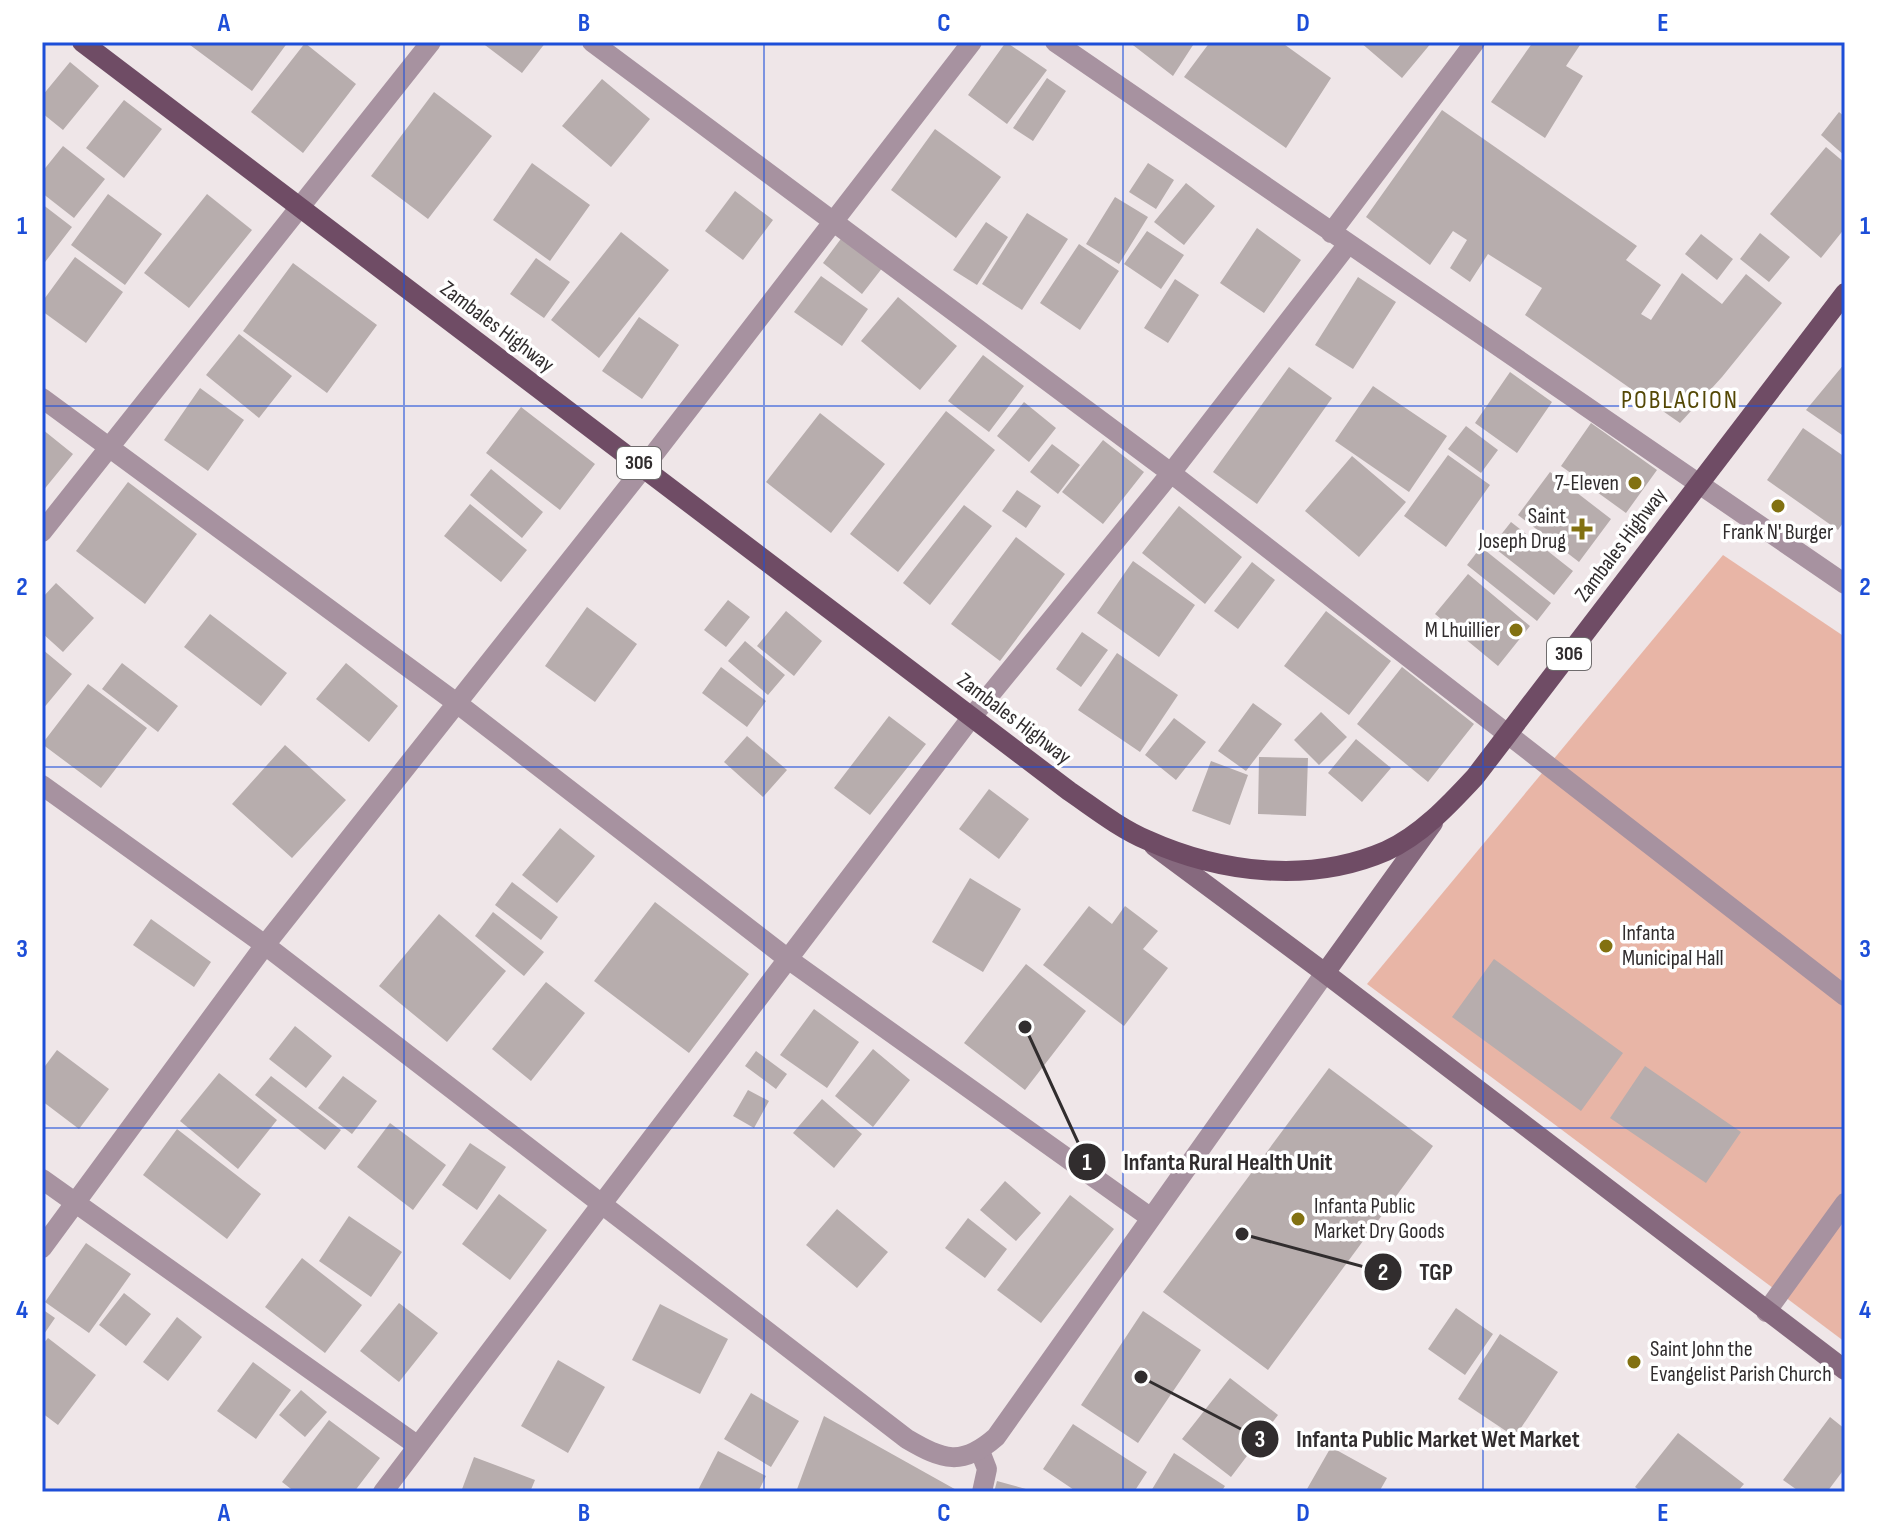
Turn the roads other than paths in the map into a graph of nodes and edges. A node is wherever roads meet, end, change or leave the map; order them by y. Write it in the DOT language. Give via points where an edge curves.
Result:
graph roads {
  1 [pos="82,42"];
  2 [pos="431,42"];
  3 [pos="592,42"];
  4 [pos="972,42"];
  5 [pos="1055,42"];
  6 [pos="1475,42"];
  7 [pos="299,210"];
  8 [pos="834,221"];
  9 [pos="1339,238"];
  10 [pos="1845,293"];
  11 [pos="42,398"];
  12 [pos="107,449"];
  13 [pos="644,467"];
  14 [pos="1171,473"];
  15 [pos="1697,485"];
  16 [pos="42,532"];
  17 [pos="1845,584"];
  18 [pos="458,704"];
  19 [pos="971,718"];
  20 [pos="1508,736"];
  21 [pos="42,785"];
  22 [pos="1437,817"];
  23 [pos="1145,840"];
  24 [pos="265,945"];
  25 [pos="788,959"];
  26 [pos="1325,973"];
  27 [pos="1845,996"];
  28 [pos="42,1179"];
  29 [pos="75,1203"];
  30 [pos="1845,1203"];
  31 [pos="602,1204"];
  32 [pos="1151,1218"];
  33 [pos="42,1248"];
  34 [pos="1766,1312"];
  35 [pos="1845,1370"];
  36 [pos="418,1446"];
  37 [pos="980,1451"];
  38 [pos="383,1492"];
  39 [pos="982,1492"];
  1 -- 7 [label="main road, Zambales Highway / 306"];
  2 -- 7 [label="street"];
  3 -- 8 [label="street"];
  4 -- 8 [label="street"];
  5 -- 9 [label="street"];
  6 -- 9 [label="street"];
  7 -- 12 [label="street"];
  7 -- 13 [label="main road, Zambales Highway / 306"];
  8 -- 13 [label="street"];
  8 -- 14 [label="street"];
  9 -- 14 [label="street"];
  9 -- 15 [label="street"];
  10 -- 15 [label="main road, Zambales Highway / 306"];
  11 -- 12 [label="street"];
  12 -- 16 [label="street"];
  12 -- 18 [label="street"];
  13 -- 18 [label="street"];
  13 -- 19 [label="main road, Zambales Highway / 306"];
  14 -- 19 [label="street"];
  14 -- 20 [label="street"];
  15 -- 17 [label="street"];
  15 -- 20 [label="main road, Zambales Highway / 306"];
  18 -- 24 [label="street"];
  18 -- 25 [label="street"];
  19 -- 23 [label="main road, Zambales Highway / 306"];
  19 -- 25 [label="street"];
  20 -- 22 [label="main road, Zambales Highway / 306"];
  20 -- 27 [label="street"];
  21 -- 24 [label="street"];
  22 -- 23 [label="main road, Zambales Highway / 306" via="1388,850 1345,865 1302,870 1207,862"];
  22 -- 26 [label="street"];
  23 -- 26 [label="street"];
  24 -- 29 [label="street"];
  24 -- 31 [label="street"];
  25 -- 31 [label="street"];
  25 -- 32 [label="street"];
  26 -- 32 [label="street"];
  26 -- 34 [label="street"];
  28 -- 29 [label="street"];
  29 -- 33 [label="street"];
  29 -- 36 [label="street"];
  30 -- 34 [label="street"];
  31 -- 36 [label="street"];
  31 -- 37 [label="street" via="907,1439 934,1455 960,1458"];
  32 -- 37 [label="street" via="996,1437"];
  34 -- 35 [label="street"];
  36 -- 38 [label="street"];
  37 -- 39 [label="street" via="987,1469"];
}
